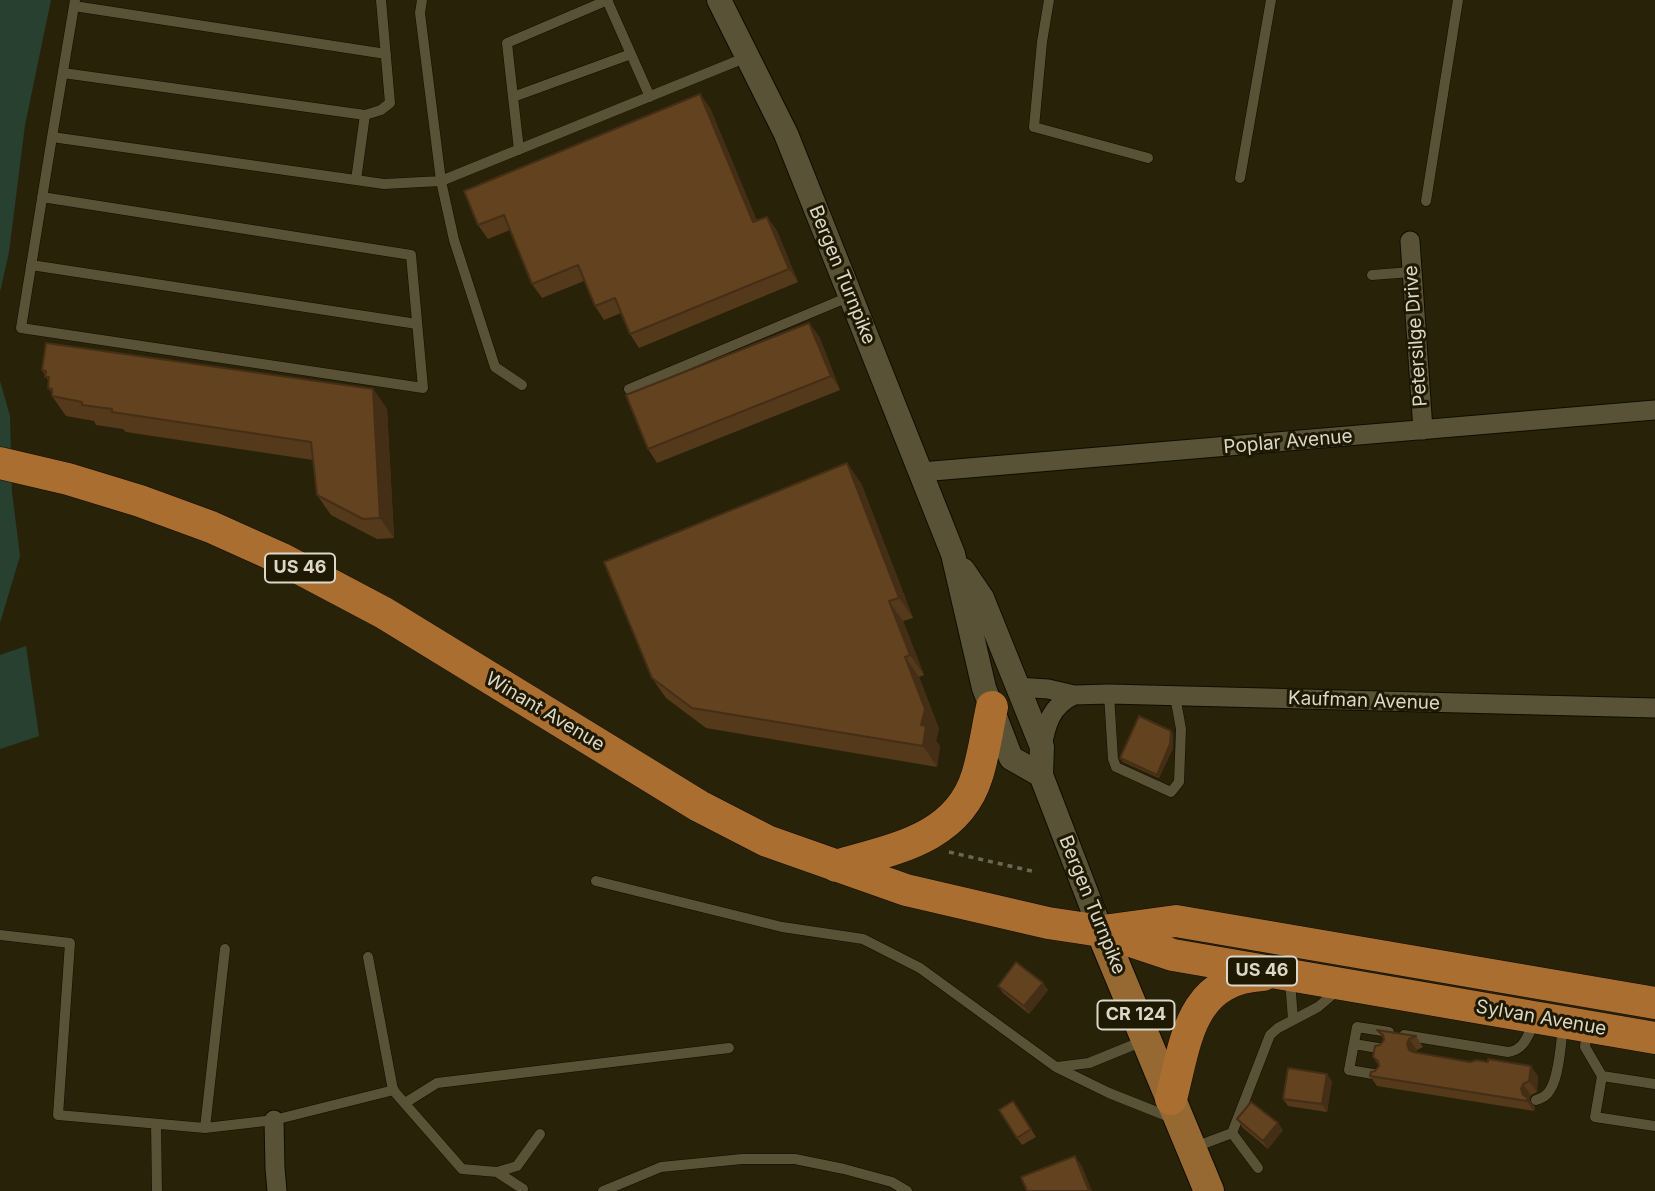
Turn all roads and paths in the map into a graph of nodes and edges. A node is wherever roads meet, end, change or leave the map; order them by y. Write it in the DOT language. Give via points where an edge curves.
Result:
graph roads {
  1 [pos="381,0"];
  2 [pos="422,0"];
  3 [pos="608,0"];
  4 [pos="719,0"];
  5 [pos="1049,0"];
  6 [pos="1271,0"];
  7 [pos="1458,0"];
  8 [pos="74,3"];
  9 [pos="386,54"];
  10 [pos="631,54"];
  11 [pos="747,57"];
  12 [pos="63,73"];
  13 [pos="513,97"];
  14 [pos="650,97"];
  15 [pos="365,115"];
  16 [pos="52,137"];
  17 [pos="519,150"];
  18 [pos="1148,158"];
  19 [pos="1240,178"];
  20 [pos="356,180"];
  21 [pos="441,181"];
  22 [pos="42,197"];
  23 [pos="1426,201"];
  24 [pos="1410,242"];
  25 [pos="31,265"];
  26 [pos="1411,272"];
  27 [pos="1372,275"];
  28 [pos="851,295"];
  29 [pos="417,324"];
  30 [pos="522,385"];
  31 [pos="629,389"];
  32 [pos="1655,410"];
  33 [pos="1423,430"];
  34 [pos="0,463"];
  35 [pos="921,472"];
  36 [pos="953,555"];
  37 [pos="1017,687"];
  38 [pos="1109,694"];
  39 [pos="1073,695"];
  40 [pos="1175,696"];
  41 [pos="992,707"];
  42 [pos="1655,708"];
  43 [pos="1042,747"];
  44 [pos="1041,775"];
  45 [pos="941,851"];
  46 [pos="836,866"];
  47 [pos="1036,872"];
  48 [pos="596,881"];
  49 [pos="1101,931"];
  50 [pos="0,935"];
  51 [pos="225,949"];
  52 [pos="368,957"];
  53 [pos="1290,975"];
  54 [pos="1345,985"];
  55 [pos="1655,1003"];
  56 [pos="1293,1019"];
  57 [pos="1563,1022"];
  58 [pos="1655,1038"];
  59 [pos="1146,1040"];
  60 [pos="1354,1044"];
  61 [pos="729,1048"];
  62 [pos="1384,1049"];
  63 [pos="1494,1050"];
  64 [pos="1487,1062"];
  65 [pos="1056,1067"];
  66 [pos="1379,1075"];
  67 [pos="1602,1076"];
  68 [pos="1655,1084"];
  69 [pos="394,1090"];
  70 [pos="1536,1100"];
  71 [pos="405,1103"];
  72 [pos="274,1120"];
  73 [pos="1181,1123"];
  74 [pos="156,1124"];
  75 [pos="1655,1126"];
  76 [pos="205,1128"];
  77 [pos="1232,1133"];
  78 [pos="540,1134"];
  79 [pos="1258,1168"];
  80 [pos="497,1172"];
  81 [pos="523,1189"];
  82 [pos="1215,1190"];
  83 [pos="157,1191"];
  84 [pos="277,1191"];
  85 [pos="603,1191"];
  86 [pos="907,1191"];
  1 -- 9 [label="lane"];
  2 -- 21 [label="lane" via="419,13"];
  3 -- 10 [label="lane"];
  3 -- 13 [label="lane" via="508,43"];
  4 -- 11 [label="street, Bergen Turnpike / CR 124"];
  5 -- 18 [label="lane" via="1034,127"];
  6 -- 19 [label="lane"];
  7 -- 23 [label="lane"];
  8 -- 9 [label="lane"];
  8 -- 12 [label="lane"];
  9 -- 15 [label="lane" via="390,103"];
  10 -- 13 [label="lane"];
  10 -- 14 [label="lane"];
  11 -- 14 [label="lane"];
  11 -- 28 [label="street, Bergen Turnpike / CR 124" via="786,134"];
  12 -- 15 [label="lane"];
  12 -- 16 [label="lane"];
  13 -- 17 [label="lane"];
  14 -- 17 [label="lane"];
  15 -- 20 [label="lane"];
  16 -- 20 [label="lane"];
  16 -- 22 [label="lane"];
  17 -- 21 [label="lane"];
  20 -- 21 [label="lane" via="384,184"];
  21 -- 30 [label="lane" via="454,240 495,367"];
  22 -- 25 [label="lane"];
  22 -- 29 [label="lane" via="411,255"];
  24 -- 26 [label="street, Petersilge Drive"];
  25 -- 29 [label="lane"];
  25 -- 29 [label="lane" via="21,327 423,388"];
  26 -- 27 [label="lane"];
  26 -- 33 [label="street, Petersilge Drive"];
  28 -- 31 [label="lane"];
  28 -- 35 [label="street, Bergen Turnpike / CR 124"];
  32 -- 33 [label="street, Poplar Avenue"];
  33 -- 35 [label="street, Poplar Avenue"];
  34 -- 46 [label="highway, Winant Avenue / US 46" via="140,501 280,558 384,613 727,821"];
  35 -- 36 [label="street, Bergen Turnpike / CR 124"];
  36 -- 37 [label="street, Bergen Turnpike / CR 124" via="982,598"];
  36 -- 41 [label="street, Bergen Turnpike / CR 124"];
  37 -- 39 [label="street, Kaufman Avenue"];
  37 -- 43 [label="street, Bergen Turnpike / CR 124"];
  38 -- 39 [label="street, Kaufman Avenue"];
  38 -- 40 [label="street, Kaufman Avenue"];
  38 -- 40 [label="lane" via="1116,767 1171,792 1180,782 1181,729"];
  39 -- 43 [label="street" via="1052,714"];
  40 -- 42 [label="street, Kaufman Avenue"];
  41 -- 44 [label="street, Bergen Turnpike / CR 124" via="1012,758"];
  41 -- 46 [label="highway" via="977,778 955,815 920,840"];
  43 -- 44 [label="street, Bergen Turnpike / CR 124"];
  44 -- 49 [label="street, Bergen Turnpike / CR 124"];
  45 -- 47 [label="path"];
  46 -- 49 [label="highway, Winant Avenue / US 46" via="944,900"];
  48 -- 65 [label="lane" via="782,927 863,939 920,968"];
  49 -- 53 [label="highway, US 46" via="1173,955"];
  49 -- 55 [label="highway, Sylvan Avenue / US 46" via="1176,921"];
  49 -- 59 [label="main road, Bergen Turnpike / CR 124"];
  50 -- 74 [label="lane" via="70,943 58,1115"];
  51 -- 76 [label="lane"];
  52 -- 69 [label="lane"];
  53 -- 54 [label="highway, US 46"];
  53 -- 56 [label="lane"];
  53 -- 73 [label="highway" via="1234,981 1205,1000 1191,1023"];
  54 -- 56 [label="lane" via="1318,1007"];
  54 -- 57 [label="highway, Sylvan Avenue / US 46"];
  56 -- 77 [label="lane" via="1270,1035"];
  57 -- 58 [label="highway, Sylvan Avenue / US 46"];
  57 -- 63 [label="lane" via="1519,1049"];
  57 -- 67 [label="lane"];
  57 -- 70 [label="lane" via="1550,1090"];
  59 -- 65 [label="lane" via="1088,1063"];
  59 -- 73 [label="main road, Bergen Turnpike / CR 124"];
  60 -- 62 [label="lane"];
  60 -- 63 [label="lane" via="1357,1027"];
  60 -- 66 [label="lane" via="1349,1070"];
  61 -- 71 [label="lane" via="437,1083"];
  63 -- 64 [label="lane"];
  65 -- 73 [label="lane"];
  67 -- 68 [label="lane"];
  67 -- 75 [label="lane" via="1595,1117"];
  69 -- 71 [label="lane"];
  69 -- 72 [label="lane"];
  71 -- 80 [label="lane" via="461,1168"];
  72 -- 76 [label="lane"];
  72 -- 84 [label="street"];
  73 -- 77 [label="lane"];
  73 -- 82 [label="main road, Bergen Turnpike / CR 124"];
  74 -- 76 [label="lane"];
  74 -- 83 [label="lane"];
  77 -- 79 [label="lane"];
  78 -- 80 [label="lane" via="517,1166"];
  80 -- 81 [label="lane"];
  85 -- 86 [label="lane" via="661,1167 742,1159 796,1159 892,1182"];
}
